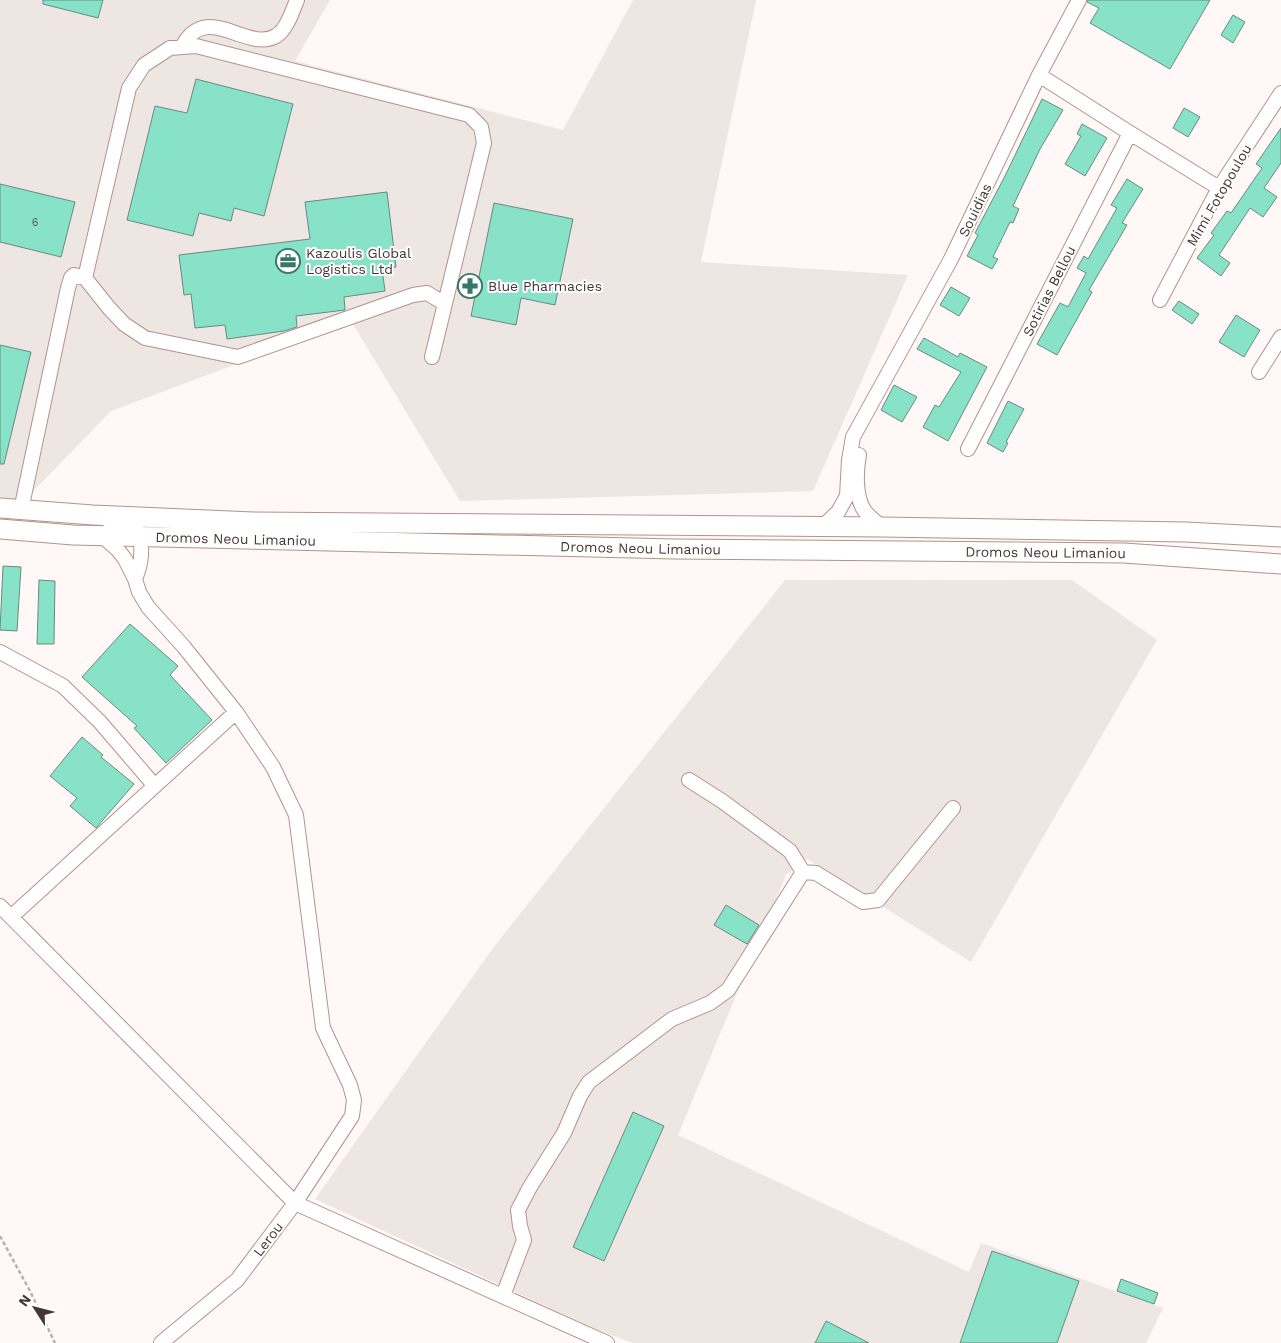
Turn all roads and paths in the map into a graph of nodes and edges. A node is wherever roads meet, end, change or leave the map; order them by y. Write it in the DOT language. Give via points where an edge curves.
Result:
graph roads {
  1 [pos="297,0"];
  2 [pos="1079,0"];
  3 [pos="182,47"];
  4 [pos="1040,75"];
  5 [pos="1281,93"];
  6 [pos="1130,134"];
  7 [pos="1220,188"];
  8 [pos="85,278"];
  9 [pos="1160,300"];
  10 [pos="445,304"];
  11 [pos="1281,337"];
  12 [pos="432,357"];
  13 [pos="1259,372"];
  14 [pos="865,417"];
  15 [pos="968,449"];
  16 [pos="0,508"];
  17 [pos="21,510"];
  18 [pos="93,515"];
  19 [pos="822,527"];
  20 [pos="882,527"];
  21 [pos="0,529"];
  22 [pos="100,535"];
  23 [pos="140,536"];
  24 [pos="1281,537"];
  25 [pos="1281,564"];
  26 [pos="136,579"];
  27 [pos="0,652"];
  28 [pos="236,712"];
  29 [pos="689,780"];
  30 [pos="154,785"];
  31 [pos="953,808"];
  32 [pos="802,872"];
  33 [pos="0,906"];
  34 [pos="12,916"];
  35 [pos="295,1203"];
  36 [pos="0,1236"];
  37 [pos="503,1296"];
  38 [pos="55,1343"];
  39 [pos="161,1343"];
  40 [pos="607,1343"];
  1 -- 3 [label="street" via="286,26 275,36 261,40 211,26 198,29"];
  2 -- 4 [label="street, Souidias"];
  3 -- 8 [label="street" via="170,48 144,65 129,88"];
  3 -- 10 [label="street" via="196,46 469,115 481,128 484,143"];
  4 -- 6 [label="street"];
  4 -- 14 [label="street, Souidias" via="951,259"];
  5 -- 7 [label="street, Mimi Fotopoulou"];
  6 -- 7 [label="street"];
  6 -- 15 [label="street, Sotirias Bellou"];
  7 -- 9 [label="street, Mimi Fotopoulou"];
  8 -- 10 [label="street" via="124,324 145,338 238,357 413,294 426,293"];
  8 -- 17 [label="street" via="74,275 70,278"];
  10 -- 12 [label="street"];
  11 -- 13 [label="street"];
  14 -- 19 [label="street, Souidias" via="853,437 847,496 838,512"];
  14 -- 20 [label="street, Souidias" via="858,463 858,497 864,511"];
  16 -- 17 [label="main road, Dromos Neou Limaniou"];
  17 -- 18 [label="main road, Dromos Neou Limaniou"];
  18 -- 19 [label="main road, Dromos Neou Limaniou" via="254,522"];
  18 -- 23 [label="street" via="136,528"];
  19 -- 20 [label="main road, Dromos Neou Limaniou"];
  20 -- 24 [label="main road, Dromos Neou Limaniou" via="1186,532"];
  21 -- 22 [label="main road, Dromos Neou Limaniou"];
  22 -- 23 [label="main road, Dromos Neou Limaniou"];
  22 -- 26 [label="street" via="118,550"];
  23 -- 25 [label="main road, Dromos Neou Limaniou" via="675,549 1124,552"];
  23 -- 26 [label="street" via="141,566"];
  26 -- 28 [label="street" via="138,592 148,607"];
  27 -- 30 [label="street" via="63,686 100,722"];
  28 -- 30 [label="street"];
  28 -- 35 [label="street, Lerou" via="273,767 296,815 324,1028 354,1100 352,1116"];
  29 -- 32 [label="street" via="784,846"];
  30 -- 34 [label="street"];
  31 -- 32 [label="street" via="878,900 863,902 816,873"];
  32 -- 37 [label="street" via="728,990 710,1003 672,1019 589,1082 564,1133 518,1210 524,1240"];
  33 -- 34 [label="street"];
  34 -- 35 [label="street"];
  35 -- 37 [label="street"];
  35 -- 39 [label="street, Lerou" via="237,1280"];
  36 -- 38 [label="path"];
  37 -- 40 [label="street"];
}
